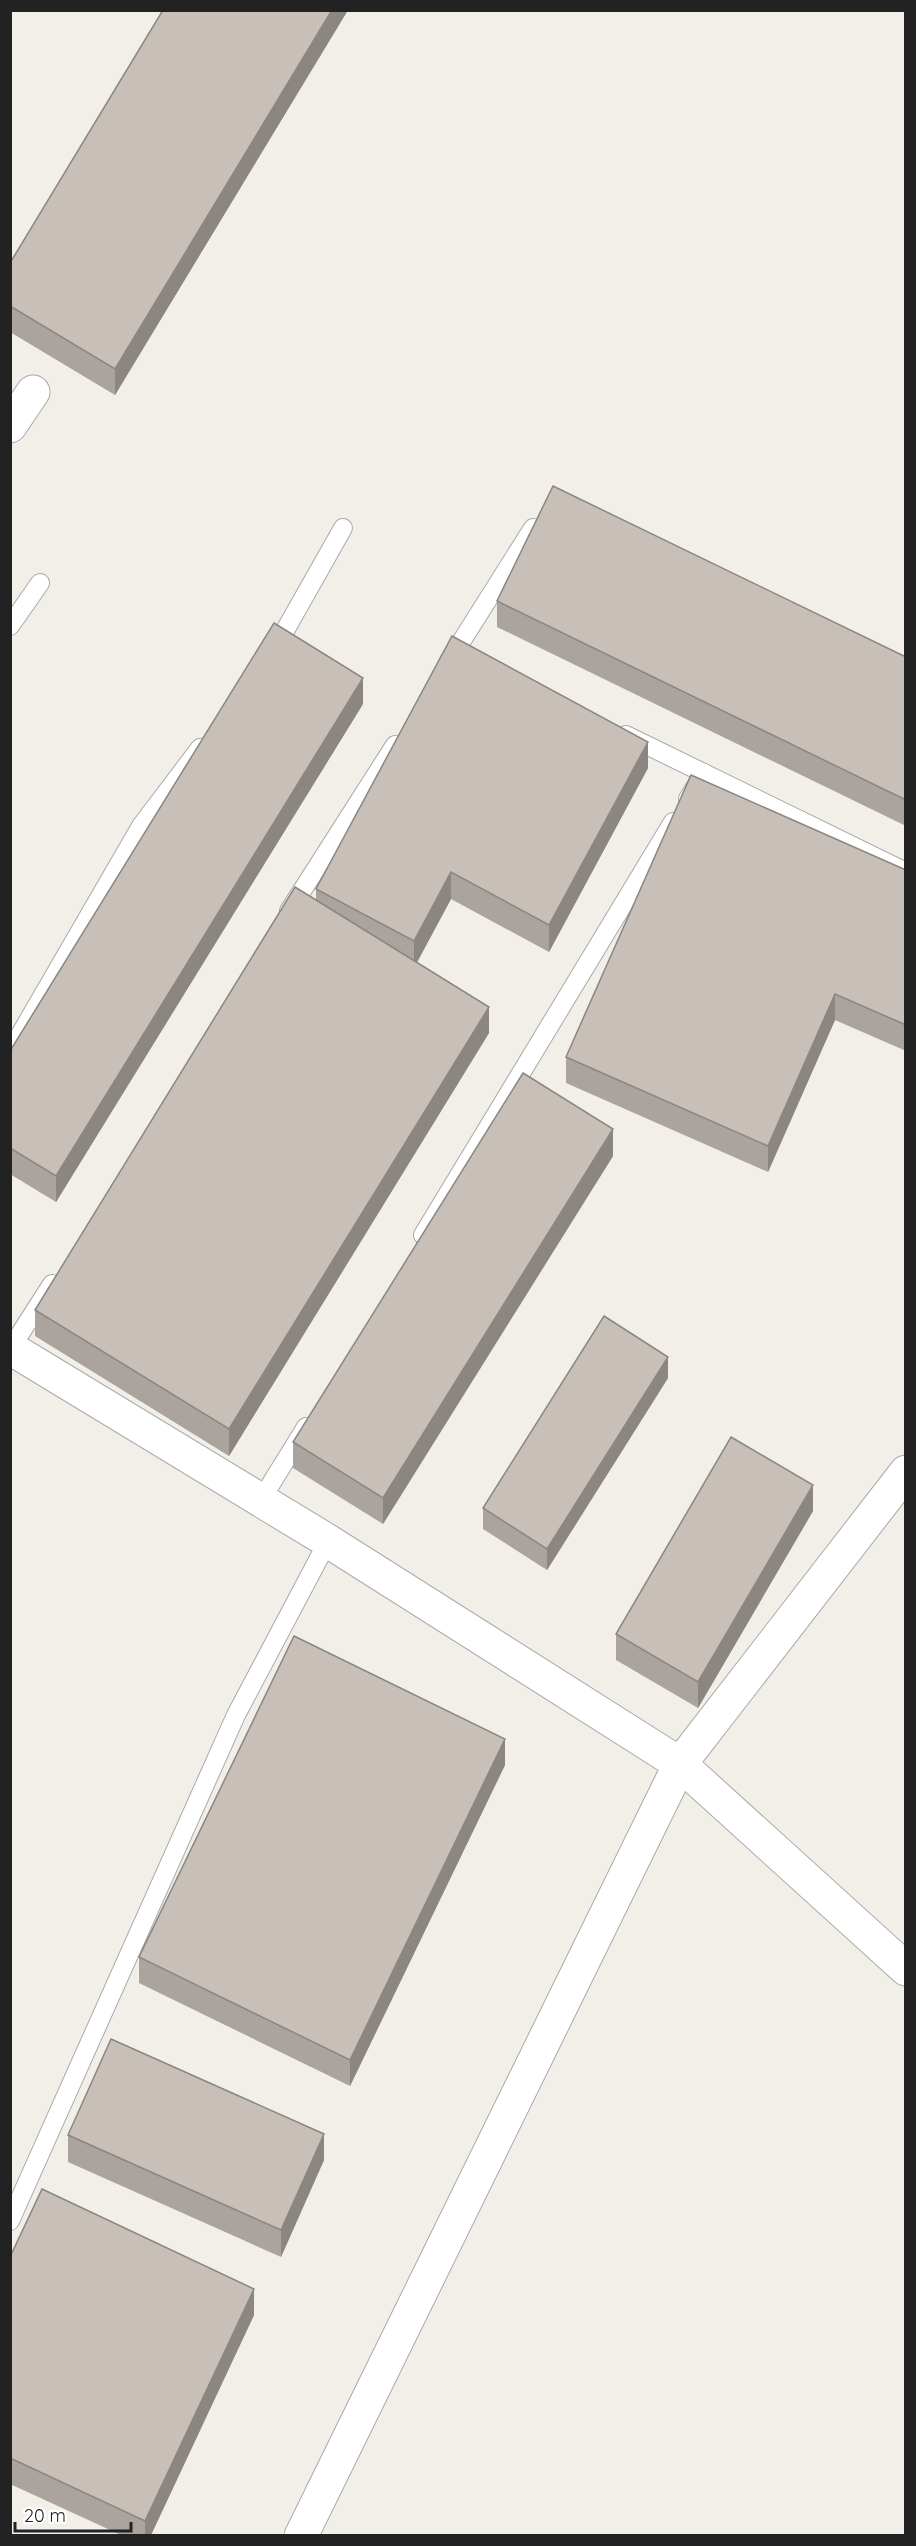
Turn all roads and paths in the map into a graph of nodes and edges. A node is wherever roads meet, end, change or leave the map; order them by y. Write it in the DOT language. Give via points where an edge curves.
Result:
graph roads {
  1 [pos="33,392"];
  2 [pos="10,426"];
  3 [pos="343,528"];
  4 [pos="533,528"];
  5 [pos="39,583"];
  6 [pos="10,626"];
  7 [pos="455,650"];
  8 [pos="476,660"];
  9 [pos="260,668"];
  10 [pos="436,681"];
  11 [pos="610,727"];
  12 [pos="404,731"];
  13 [pos="211,733"];
  14 [pos="704,773"];
  15 [pos="906,872"];
  16 [pos="281,923"];
  17 [pos="10,1052"];
  18 [pos="411,1254"];
  19 [pos="62,1267"];
  20 [pos="11,1348"];
  21 [pos="317,1408"];
  22 [pos="906,1472"];
  23 [pos="261,1500"];
  24 [pos="328,1541"];
  25 [pos="680,1764"];
  26 [pos="906,1969"];
  27 [pos="10,2221"];
  28 [pos="301,2535"];
  1 -- 2 [label="street"];
  3 -- 9 [label="lane"];
  4 -- 7 [label="lane"];
  5 -- 6 [label="lane"];
  7 -- 8 [label="lane"];
  7 -- 10 [label="lane"];
  11 -- 14 [label="lane"];
  12 -- 16 [label="lane"];
  13 -- 17 [label="lane" via="141,826"];
  14 -- 15 [label="lane"];
  14 -- 18 [label="lane"];
  19 -- 20 [label="lane"];
  20 -- 23 [label="street"];
  21 -- 23 [label="lane"];
  22 -- 25 [label="street"];
  23 -- 24 [label="street"];
  24 -- 25 [label="street"];
  24 -- 27 [label="lane" via="236,1715"];
  25 -- 26 [label="street"];
  25 -- 28 [label="street"];
}
